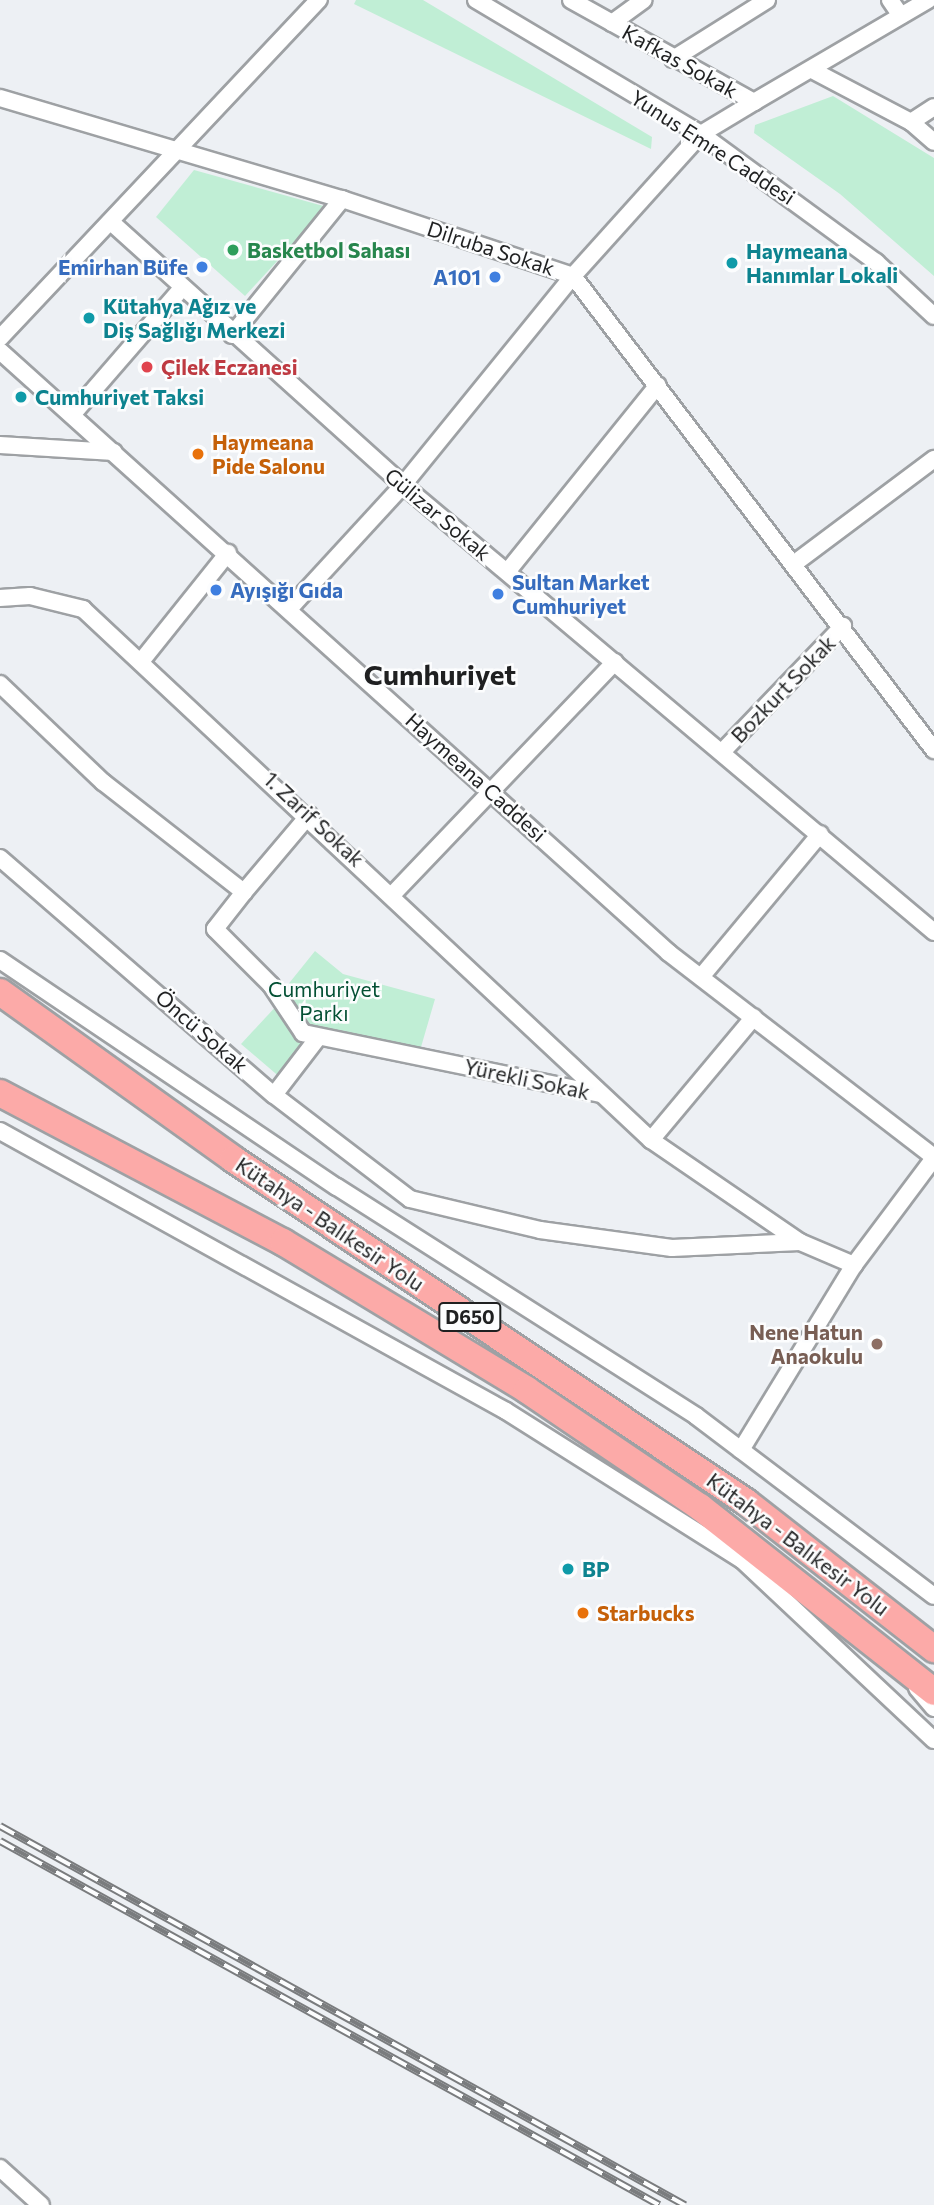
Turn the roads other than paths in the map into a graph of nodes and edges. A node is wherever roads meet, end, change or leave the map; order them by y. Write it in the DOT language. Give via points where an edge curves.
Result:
graph roads {
  1 [pos="319,0"];
  2 [pos="476,0"];
  3 [pos="571,0"];
  4 [pos="644,0"];
  5 [pos="767,0"];
  6 [pos="890,0"];
  7 [pos="928,0"];
  8 [pos="901,16"];
  9 [pos="612,23"];
  10 [pos="673,59"];
  11 [pos="812,71"];
  12 [pos="0,98"];
  13 [pos="754,102"];
  14 [pos="934,107"];
  15 [pos="911,122"];
  16 [pos="701,134"];
  17 [pos="934,142"];
  18 [pos="178,149"];
  19 [pos="342,199"];
  20 [pos="111,222"];
  21 [pos="573,276"];
  22 [pos="181,289"];
  23 [pos="934,316"];
  24 [pos="232,335"];
  25 [pos="0,338"];
  26 [pos="0,351"];
  27 [pos="658,385"];
  28 [pos="72,415"];
  29 [pos="0,445"];
  30 [pos="114,452"];
  31 [pos="934,459"];
  32 [pos="403,485"];
  33 [pos="228,553"];
  34 [pos="795,563"];
  35 [pos="507,572"];
  36 [pos="0,598"];
  37 [pos="290,608"];
  38 [pos="843,626"];
  39 [pos="144,659"];
  40 [pos="615,662"];
  41 [pos="0,684"];
  42 [pos="934,750"];
  43 [pos="722,752"];
  44 [pos="491,791"];
  45 [pos="309,815"];
  46 [pos="820,834"];
  47 [pos="0,858"];
  48 [pos="244,892"];
  49 [pos="393,894"];
  50 [pos="934,932"];
  51 [pos="0,960"];
  52 [pos="701,977"];
  53 [pos="0,992"];
  54 [pos="754,1017"];
  55 [pos="317,1039"];
  56 [pos="0,1093"];
  57 [pos="600,1094"];
  58 [pos="274,1095"];
  59 [pos="0,1131"];
  60 [pos="651,1140"];
  61 [pos="934,1157"];
  62 [pos="800,1242"];
  63 [pos="854,1265"];
  64 [pos="741,1450"];
  65 [pos="934,1573"];
  66 [pos="929,1592"];
  67 [pos="883,1649"];
  68 [pos="934,1649"];
  69 [pos="934,1692"];
  70 [pos="934,1709"];
  71 [pos="934,1740"];
  72 [pos="0,2168"];
  73 [pos="41,2205"];
  1 -- 18 [label="street"];
  2 -- 16 [label="street, Yunus Emre Caddesi"];
  3 -- 9 [label="street, Kafkas Sokak"];
  4 -- 9 [label="street"];
  5 -- 10 [label="street"];
  6 -- 8 [label="street"];
  7 -- 8 [label="street, Kafkas Sokak"];
  8 -- 11 [label="street, Kafkas Sokak"];
  9 -- 10 [label="street, Kafkas Sokak"];
  10 -- 13 [label="street, Kafkas Sokak"];
  11 -- 13 [label="street, Kafkas Sokak"];
  11 -- 15 [label="street"];
  12 -- 18 [label="street, Dilruba Sokak"];
  13 -- 16 [label="street"];
  14 -- 15 [label="street"];
  15 -- 17 [label="street"];
  16 -- 21 [label="street"];
  16 -- 23 [label="street, Yunus Emre Caddesi" via="876,262"];
  18 -- 19 [label="street, Dilruba Sokak"];
  18 -- 20 [label="street"];
  19 -- 21 [label="street, Dilruba Sokak"];
  19 -- 24 [label="street"];
  20 -- 22 [label="street, Gülizar Sokak"];
  20 -- 25 [label="street"];
  21 -- 27 [label="street, Dilruba Sokak"];
  21 -- 32 [label="street"];
  22 -- 24 [label="street, Gülizar Sokak"];
  22 -- 28 [label="street"];
  24 -- 32 [label="street, Gülizar Sokak"];
  26 -- 28 [label="street, Haymeana Caddesi"];
  27 -- 34 [label="street, Dilruba Sokak"];
  27 -- 35 [label="street"];
  28 -- 30 [label="street, Haymeana Caddesi"];
  29 -- 30 [label="street"];
  30 -- 33 [label="street, Haymeana Caddesi"];
  31 -- 34 [label="street"];
  32 -- 35 [label="street, Gülizar Sokak"];
  32 -- 37 [label="street"];
  33 -- 37 [label="street, Haymeana Caddesi"];
  33 -- 39 [label="street"];
  34 -- 38 [label="street, Dilruba Sokak"];
  35 -- 40 [label="street, Gülizar Sokak"];
  36 -- 39 [label="street, 1. Zarif Sokak" via="30,596 83,610"];
  37 -- 44 [label="street, Haymeana Caddesi"];
  38 -- 42 [label="street, Dilruba Sokak"];
  38 -- 43 [label="street, Bozkurt Sokak"];
  39 -- 45 [label="street, 1. Zarif Sokak"];
  40 -- 43 [label="street, Gülizar Sokak"];
  40 -- 44 [label="street"];
  41 -- 48 [label="street" via="103,782"];
  43 -- 46 [label="street, Gülizar Sokak"];
  44 -- 49 [label="street"];
  44 -- 52 [label="street, Haymeana Caddesi"];
  45 -- 48 [label="street"];
  45 -- 49 [label="street, 1. Zarif Sokak"];
  46 -- 50 [label="street, Gülizar Sokak"];
  46 -- 52 [label="street"];
  47 -- 58 [label="street, Öncü Sokak"];
  48 -- 55 [label="street" via="215,929 271,985 303,1033"];
  49 -- 57 [label="street, 1. Zarif Sokak"];
  51 -- 64 [label="street"];
  52 -- 54 [label="street, Haymeana Caddesi"];
  53 -- 68 [label="highway, Kütahya - Balıkesir Yolu / D650" via="233,1159 746,1502"];
  54 -- 60 [label="street"];
  54 -- 61 [label="street, Haymeana Caddesi"];
  55 -- 57 [label="street, Yürekli Sokak"];
  55 -- 58 [label="street"];
  56 -- 67 [label="highway, Kütahya - Balıkesir Yolu / D650" via="48,1124 283,1242 527,1390 700,1507"];
  57 -- 60 [label="street, Yürekli Sokak"];
  58 -- 62 [label="street, Öncü Sokak" via="410,1199 540,1230 672,1248"];
  59 -- 71 [label="street" via="506,1410 742,1560"];
  60 -- 62 [label="street, Yürekli Sokak"];
  61 -- 63 [label="street"];
  62 -- 63 [label="street, Yürekli Sokak"];
  63 -- 64 [label="street"];
  64 -- 66 [label="street"];
  65 -- 66 [label="street"];
  67 -- 69 [label="highway, Kütahya - Balıkesir Yolu / D650"];
  67 -- 70 [label="street"];
  72 -- 73 [label="street"];
}
